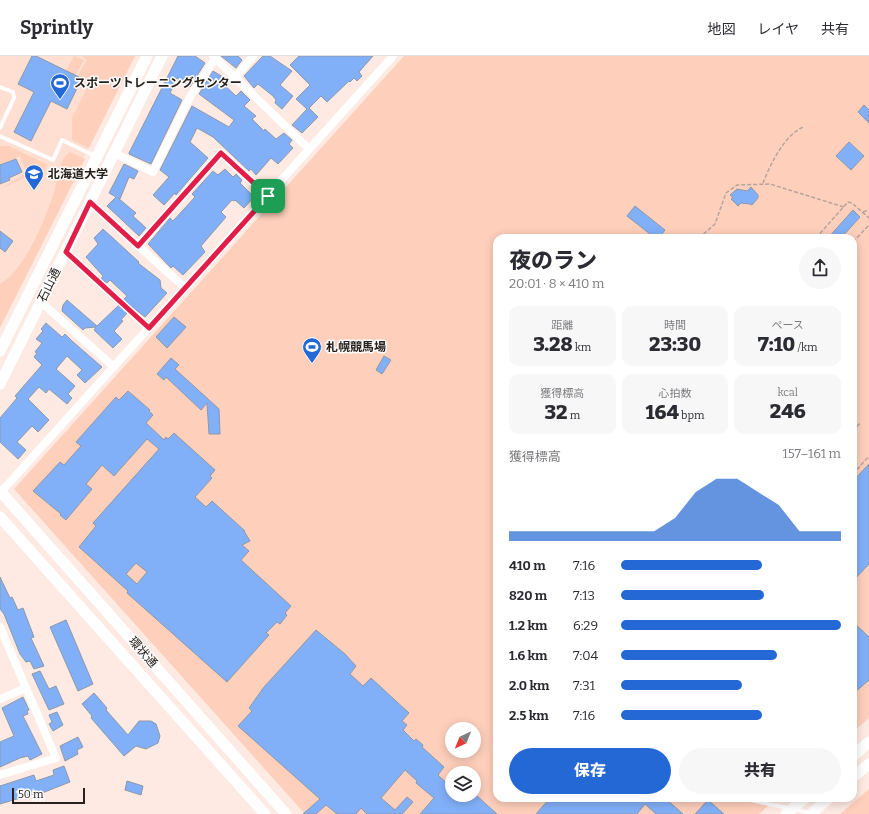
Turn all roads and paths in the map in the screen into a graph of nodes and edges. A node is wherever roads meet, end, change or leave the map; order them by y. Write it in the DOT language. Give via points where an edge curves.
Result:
graph roads {
  1 [pos="147,56"];
  2 [pos="162,56"];
  3 [pos="253,56"];
  4 [pos="393,56"];
  5 [pos="214,57"];
  6 [pos="235,78"];
  7 [pos="0,87"];
  8 [pos="803,127"];
  9 [pos="0,128"];
  10 [pos="0,136"];
  11 [pos="309,149"];
  12 [pos="114,153"];
  13 [pos="97,157"];
  14 [pos="763,183"];
  15 [pos="268,196"];
  16 [pos="90,202"];
  17 [pos="844,207"];
  18 [pos="869,210"];
  19 [pos="863,212"];
  20 [pos="869,218"];
  21 [pos="869,225"];
  22 [pos="704,234"];
  23 [pos="820,234"];
  24 [pos="857,238"];
  25 [pos="138,246"];
  26 [pos="66,252"];
  27 [pos="185,288"];
  28 [pos="41,302"];
  29 [pos="149,328"];
  30 [pos="0,351"];
  31 [pos="114,367"];
  32 [pos="0,384"];
  33 [pos="861,422"];
  34 [pos="857,426"];
  35 [pos="869,456"];
  36 [pos="857,470"];
  37 [pos="1,491"];
  38 [pos="0,518"];
  39 [pos="0,627"];
  40 [pos="26,688"];
  41 [pos="0,699"];
  42 [pos="869,742"];
  43 [pos="857,752"];
  44 [pos="869,764"];
  45 [pos="857,774"];
  46 [pos="0,775"];
  47 [pos="759,802"];
  48 [pos="800,802"];
  49 [pos="825,802"];
  50 [pos="265,814"];
  51 [pos="286,814"];
  52 [pos="786,814"];
  53 [pos="812,814"];
  1 -- 13 [label="main road, 石山通"];
  2 -- 12 [label="main road, 石山通"];
  3 -- 6 [label="street"];
  4 -- 11 [label="street"];
  5 -- 6 [label="street"];
  5 -- 12 [label="street" via="191,95 153,172"];
  6 -- 11 [label="street"];
  7 -- 9 [label="lane" via="12,92 14,98"];
  8 -- 14 [label="path" via="787,140"];
  10 -- 13 [label="lane" via="53,160 62,140"];
  11 -- 15 [label="street"];
  12 -- 16 [label="main road, 石山通"];
  13 -- 30 [label="main road, 石山通"];
  14 -- 17 [label="path"];
  14 -- 22 [label="path" via="737,185 729,189 724,196 721,212 715,224"];
  15 -- 25 [label="street" via="221,153"];
  15 -- 27 [label="street"];
  16 -- 25 [label="street"];
  16 -- 26 [label="main road, 石山通"];
  17 -- 19 [label="path" via="848,202 852,203"];
  17 -- 23 [label="path"];
  18 -- 19 [label="path"];
  19 -- 20 [label="path"];
  21 -- 24 [label="path"];
  25 -- 27 [label="street"];
  26 -- 28 [label="main road, 石山通"];
  26 -- 29 [label="lane"];
  27 -- 29 [label="street"];
  28 -- 31 [label="street"];
  28 -- 32 [label="main road, 石山通"];
  29 -- 31 [label="street"];
  31 -- 37 [label="street"];
  33 -- 34 [label="path"];
  35 -- 36 [label="path"];
  37 -- 51 [label="main road, 環状通"];
  38 -- 50 [label="main road, 環状通"];
  39 -- 40 [label="street"];
  40 -- 41 [label="street"];
  40 -- 46 [label="street" via="56,758"];
  42 -- 43 [label="main road"];
  44 -- 45 [label="main road"];
  47 -- 53 [label="lane"];
  48 -- 52 [label="main road"];
  49 -- 53 [label="main road"];
}
